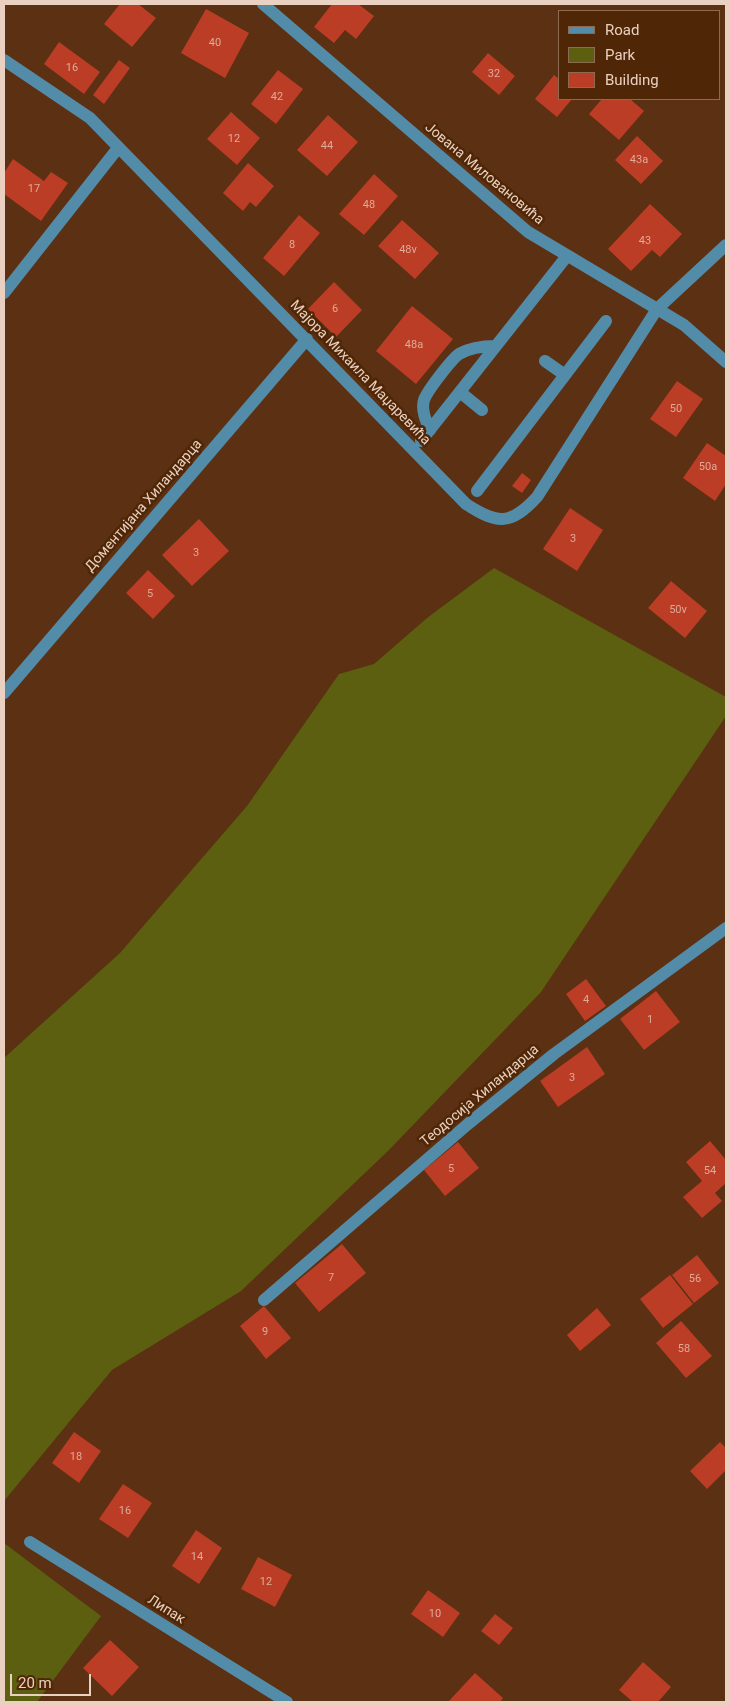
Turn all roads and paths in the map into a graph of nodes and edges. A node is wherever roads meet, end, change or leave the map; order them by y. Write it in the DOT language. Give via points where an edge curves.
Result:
graph roads {
  1 [pos="263,4"];
  2 [pos="4,60"];
  3 [pos="118,148"];
  4 [pos="726,245"];
  5 [pos="567,256"];
  6 [pos="4,293"];
  7 [pos="657,309"];
  8 [pos="606,321"];
  9 [pos="307,339"];
  10 [pos="496,346"];
  11 [pos="545,361"];
  12 [pos="726,362"];
  13 [pos="565,375"];
  14 [pos="460,392"];
  15 [pos="482,410"];
  16 [pos="430,430"];
  17 [pos="421,441"];
  18 [pos="477,491"];
  19 [pos="4,693"];
  20 [pos="726,928"];
  21 [pos="264,1300"];
  22 [pos="30,1542"];
  23 [pos="287,1702"];
  1 -- 5 [label="street, Јована Миловановића" via="528,232"];
  2 -- 3 [label="street, Мајора Михаила Маџаревића" via="90,118"];
  3 -- 6 [label="street"];
  3 -- 9 [label="street, Мајора Михаила Маџаревића"];
  4 -- 7 [label="street"];
  5 -- 7 [label="street, Јована Миловановића"];
  5 -- 10 [label="street"];
  7 -- 9 [label="street, Мајора Михаила Маџаревића" via="537,497 522,513 509,520 488,516 466,504"];
  7 -- 12 [label="street, Јована Миловановића" via="684,325"];
  8 -- 13 [label="street"];
  9 -- 19 [label="street, Доментијана Хиландарца"];
  10 -- 14 [label="street"];
  10 -- 16 [label="street" via="477,347 458,355 440,375 424,400 424,416"];
  11 -- 13 [label="street"];
  13 -- 18 [label="street"];
  14 -- 15 [label="street"];
  14 -- 16 [label="street"];
  16 -- 17 [label="street"];
  20 -- 21 [label="street, Теодосија Хиландарца" via="540,1065"];
  22 -- 23 [label="street, Липак"];
}
